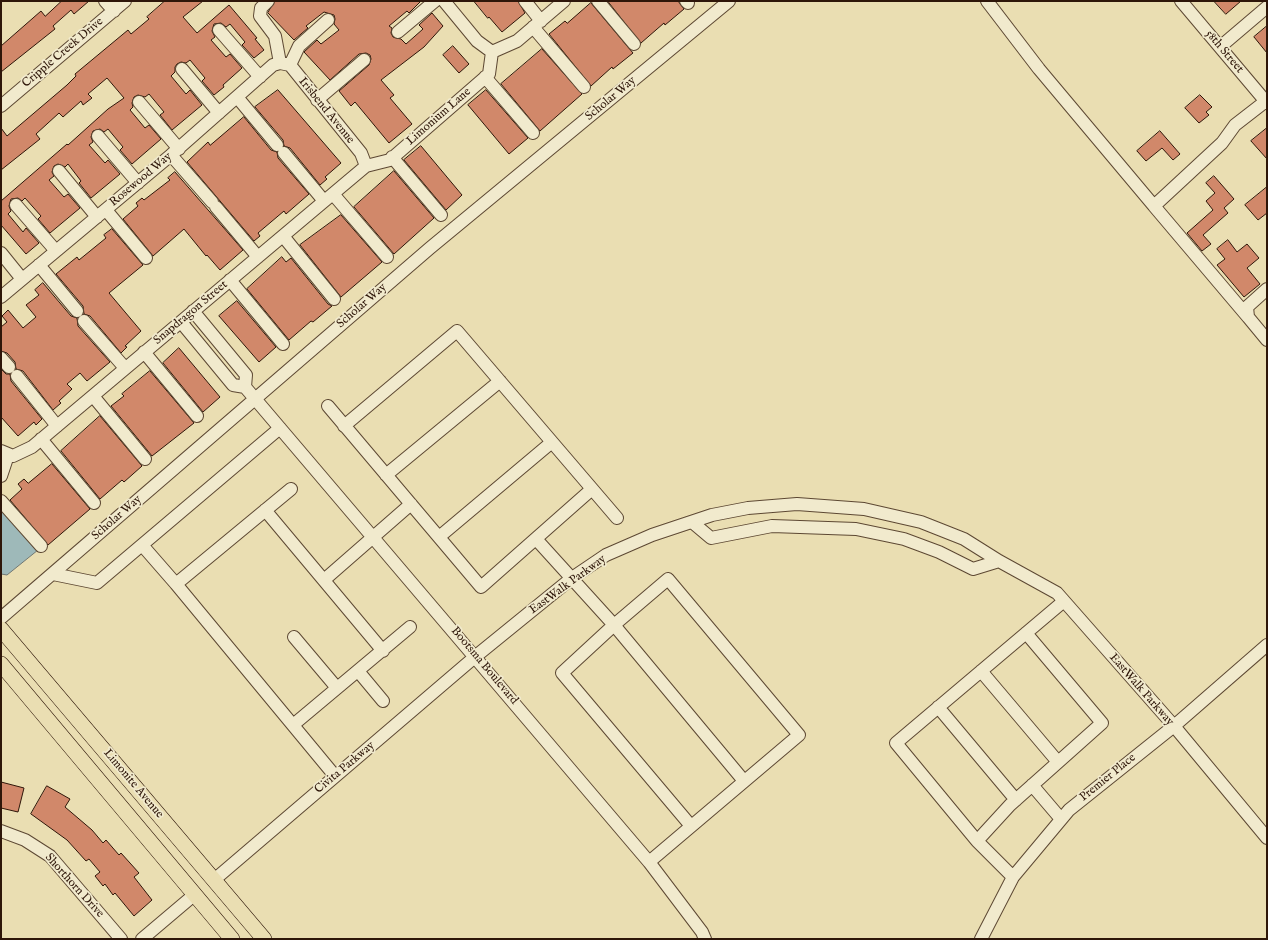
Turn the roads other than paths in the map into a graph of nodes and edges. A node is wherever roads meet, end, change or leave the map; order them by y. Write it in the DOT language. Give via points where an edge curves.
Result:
graph roads {
  1 [pos="106,1"];
  2 [pos="125,1"];
  3 [pos="268,1"];
  4 [pos="435,1"];
  5 [pos="444,1"];
  6 [pos="525,1"];
  7 [pos="564,1"];
  8 [pos="598,1"];
  9 [pos="729,1"];
  10 [pos="987,1"];
  11 [pos="1181,1"];
  12 [pos="1267,7"];
  13 [pos="114,11"];
  14 [pos="328,20"];
  15 [pos="537,24"];
  16 [pos="220,30"];
  17 [pos="398,32"];
  18 [pos="634,44"];
  19 [pos="1220,47"];
  20 [pos="492,52"];
  21 [pos="364,60"];
  22 [pos="285,64"];
  23 [pos="182,69"];
  24 [pos="260,77"];
  25 [pos="485,77"];
  26 [pos="584,88"];
  27 [pos="237,97"];
  28 [pos="317,100"];
  29 [pos="139,102"];
  30 [pos="1266,102"];
  31 [pos="1,106"];
  32 [pos="219,113"];
  33 [pos="533,133"];
  34 [pos="98,136"];
  35 [pos="175,152"];
  36 [pos="392,158"];
  37 [pos="366,166"];
  38 [pos="58,171"];
  39 [pos="138,183"];
  40 [pos="329,197"];
  41 [pos="16,205"];
  42 [pos="1154,206"];
  43 [pos="101,213"];
  44 [pos="441,215"];
  45 [pos="283,236"];
  46 [pos="56,251"];
  47 [pos="1,253"];
  48 [pos="258,257"];
  49 [pos="386,257"];
  50 [pos="146,258"];
  51 [pos="39,265"];
  52 [pos="22,279"];
  53 [pos="230,280"];
  54 [pos="1267,289"];
  55 [pos="1,297"];
  56 [pos="334,299"];
  57 [pos="193,311"];
  58 [pos="1248,317"];
  59 [pos="181,322"];
  60 [pos="1267,340"];
  61 [pos="283,344"];
  62 [pos="144,352"];
  63 [pos="9,367"];
  64 [pos="125,368"];
  65 [pos="500,381"];
  66 [pos="245,387"];
  67 [pos="93,396"];
  68 [pos="254,399"];
  69 [pos="328,406"];
  70 [pos="197,416"];
  71 [pos="57,426"];
  72 [pos="344,426"];
  73 [pos="280,428"];
  74 [pos="41,439"];
  75 [pos="552,442"];
  76 [pos="7,454"];
  77 [pos="145,459"];
  78 [pos="386,475"];
  79 [pos="1,476"];
  80 [pos="291,488"];
  81 [pos="592,489"];
  82 [pos="1,501"];
  83 [pos="94,503"];
  84 [pos="411,504"];
  85 [pos="265,510"];
  86 [pos="617,518"];
  87 [pos="692,522"];
  88 [pos="374,537"];
  89 [pos="439,537"];
  90 [pos="536,539"];
  91 [pos="142,545"];
  92 [pos="41,546"];
  93 [pos="999,561"];
  94 [pos="53,574"];
  95 [pos="572,578"];
  96 [pos="324,580"];
  97 [pos="176,584"];
  98 [pos="1064,601"];
  99 [pos="1,618"];
  100 [pos="614,625"];
  101 [pos="410,627"];
  102 [pos="1,629"];
  103 [pos="1026,633"];
  104 [pos="294,637"];
  105 [pos="1267,645"];
  106 [pos="383,651"];
  107 [pos="476,656"];
  108 [pos="1,664"];
  109 [pos="358,671"];
  110 [pos="981,671"];
  111 [pos="337,688"];
  112 [pos="383,701"];
  113 [pos="938,707"];
  114 [pos="293,725"];
  115 [pos="1174,726"];
  116 [pos="1058,762"];
  117 [pos="335,776"];
  118 [pos="744,781"];
  119 [pos="1032,785"];
  120 [pos="1016,800"];
  121 [pos="1061,819"];
  122 [pos="691,826"];
  123 [pos="1,831"];
  124 [pos="1267,838"];
  125 [pos="977,841"];
  126 [pos="649,862"];
  127 [pos="1013,877"];
  128 [pos="214,880"];
  129 [pos="194,895"];
  130 [pos="121,939"];
  131 [pos="142,939"];
  132 [pos="232,939"];
  133 [pos="244,939"];
  134 [pos="264,939"];
  135 [pos="705,939"];
  136 [pos="981,939"];
  1 -- 13 [label="street"];
  2 -- 13 [label="street, Cripple Creek Drive"];
  3 -- 22 [label="street" via="261,8 260,16 274,36"];
  4 -- 17 [label="street"];
  5 -- 20 [label="street" via="477,41"];
  6 -- 15 [label="street"];
  7 -- 15 [label="street"];
  8 -- 18 [label="street"];
  9 -- 68 [label="street, Scholar Way" via="430,248"];
  10 -- 42 [label="street" via="1039,70"];
  11 -- 19 [label="street, 58th Street"];
  12 -- 19 [label="street"];
  13 -- 31 [label="street, Cripple Creek Drive"];
  14 -- 22 [label="street" via="299,46"];
  15 -- 20 [label="street" via="517,41"];
  15 -- 26 [label="street"];
  16 -- 24 [label="street"];
  19 -- 30 [label="street, 58th Street"];
  20 -- 25 [label="street" via="489,74"];
  21 -- 28 [label="street"];
  22 -- 24 [label="street, Rosewood Way" via="273,65"];
  22 -- 28 [label="street, Irisbend Avenue"];
  23 -- 32 [label="street"];
  24 -- 27 [label="street, Rosewood Way"];
  25 -- 33 [label="street"];
  25 -- 36 [label="street, Limonium Lane"];
  27 -- 32 [label="street, Rosewood Way"];
  27 -- 40 [label="street" via="280,149"];
  28 -- 37 [label="street, Irisbend Avenue" via="360,153"];
  29 -- 35 [label="street"];
  30 -- 42 [label="street" via="1235,125 1222,143"];
  32 -- 35 [label="street, Rosewood Way"];
  34 -- 39 [label="street"];
  35 -- 39 [label="street, Rosewood Way"];
  35 -- 48 [label="street" via="214,205"];
  36 -- 37 [label="street, Limonium Lane"];
  36 -- 44 [label="street"];
  37 -- 40 [label="street, Snapdragon Street"];
  38 -- 43 [label="street"];
  39 -- 43 [label="street, Rosewood Way"];
  40 -- 45 [label="street, Snapdragon Street"];
  40 -- 49 [label="street"];
  41 -- 46 [label="street"];
  42 -- 58 [label="street"];
  43 -- 46 [label="street, Rosewood Way"];
  43 -- 50 [label="street"];
  45 -- 48 [label="street, Snapdragon Street"];
  45 -- 56 [label="street"];
  46 -- 51 [label="street, Rosewood Way"];
  47 -- 52 [label="street"];
  48 -- 53 [label="street, Snapdragon Street"];
  51 -- 52 [label="street, Rosewood Way"];
  51 -- 64 [label="street"];
  52 -- 55 [label="street, Rosewood Way"];
  53 -- 57 [label="street, Snapdragon Street"];
  53 -- 61 [label="street"];
  54 -- 58 [label="street" via="1247,307"];
  57 -- 59 [label="street, Snapdragon Street"];
  57 -- 66 [label="street" via="246,375"];
  58 -- 60 [label="street"];
  59 -- 62 [label="street, Snapdragon Street"];
  59 -- 66 [label="street" via="233,385"];
  62 -- 64 [label="street, Snapdragon Street"];
  62 -- 70 [label="street"];
  63 -- 71 [label="street"];
  64 -- 67 [label="street, Snapdragon Street"];
  65 -- 72 [label="street" via="457,331"];
  65 -- 75 [label="street"];
  65 -- 78 [label="street"];
  66 -- 68 [label="street, Bootsma Boulevard"];
  67 -- 71 [label="street, Snapdragon Street"];
  67 -- 77 [label="street"];
  68 -- 73 [label="street, Bootsma Boulevard"];
  68 -- 94 [label="street, Scholar Way"];
  69 -- 72 [label="street"];
  71 -- 74 [label="street, Snapdragon Street"];
  72 -- 78 [label="street"];
  73 -- 88 [label="street, Bootsma Boulevard"];
  73 -- 91 [label="street"];
  74 -- 76 [label="street, Snapdragon Street" via="32,446"];
  74 -- 83 [label="street"];
  75 -- 81 [label="street"];
  75 -- 89 [label="street"];
  76 -- 79 [label="street"];
  78 -- 84 [label="street"];
  80 -- 85 [label="street"];
  81 -- 86 [label="street"];
  81 -- 90 [label="street"];
  82 -- 92 [label="street"];
  84 -- 88 [label="street"];
  84 -- 89 [label="street"];
  85 -- 96 [label="street"];
  85 -- 97 [label="street"];
  87 -- 93 [label="street, EastWalk Parkway" via="748,508 797,504 864,509 921,522 964,539"];
  87 -- 93 [label="street" via="711,538 772,526 856,529 904,539 939,552 973,570"];
  87 -- 95 [label="street, EastWalk Parkway" via="652,535 606,555"];
  88 -- 96 [label="street"];
  88 -- 107 [label="street, Bootsma Boulevard"];
  89 -- 90 [label="street" via="481,587"];
  90 -- 95 [label="street"];
  91 -- 94 [label="street" via="97,583"];
  91 -- 97 [label="street"];
  93 -- 98 [label="street, EastWalk Parkway" via="1056,593"];
  94 -- 99 [label="street, Scholar Way"];
  95 -- 100 [label="street"];
  95 -- 107 [label="street, EastWalk Parkway"];
  96 -- 106 [label="street"];
  97 -- 114 [label="street"];
  98 -- 103 [label="street"];
  98 -- 115 [label="street, EastWalk Parkway"];
  100 -- 118 [label="street"];
  100 -- 118 [label="street" via="668,579 799,735"];
  100 -- 122 [label="street" via="562,673"];
  101 -- 106 [label="street"];
  102 -- 128 [label="main road, Limonite Avenue"];
  103 -- 110 [label="street"];
  103 -- 116 [label="street" via="1102,723"];
  104 -- 111 [label="street"];
  105 -- 115 [label="street, Premier Place"];
  106 -- 109 [label="street"];
  107 -- 117 [label="street, Civita Parkway"];
  107 -- 126 [label="street, Bootsma Boulevard"];
  108 -- 129 [label="main road, Limonite Avenue"];
  109 -- 111 [label="street"];
  109 -- 112 [label="street"];
  110 -- 113 [label="street"];
  110 -- 116 [label="street"];
  111 -- 114 [label="street"];
  113 -- 120 [label="street"];
  113 -- 125 [label="street" via="896,743"];
  114 -- 117 [label="street"];
  115 -- 121 [label="street, Premier Place"];
  115 -- 124 [label="street, EastWalk Parkway"];
  116 -- 119 [label="street"];
  117 -- 128 [label="street, Civita Parkway"];
  118 -- 122 [label="street"];
  119 -- 120 [label="street"];
  119 -- 121 [label="street"];
  120 -- 125 [label="street"];
  121 -- 127 [label="street, Premier Place"];
  122 -- 126 [label="street"];
  123 -- 130 [label="street, Shorthorn Drive" via="25,840 50,856"];
  125 -- 127 [label="street"];
  126 -- 135 [label="street, Bootsma Boulevard"];
  127 -- 136 [label="street, Premier Place"];
  128 -- 134 [label="main road, Limonite Avenue"];
  129 -- 131 [label="street"];
  129 -- 132 [label="main road, Limonite Avenue"];
  129 -- 133 [label="main road" via="206,895"];
}
